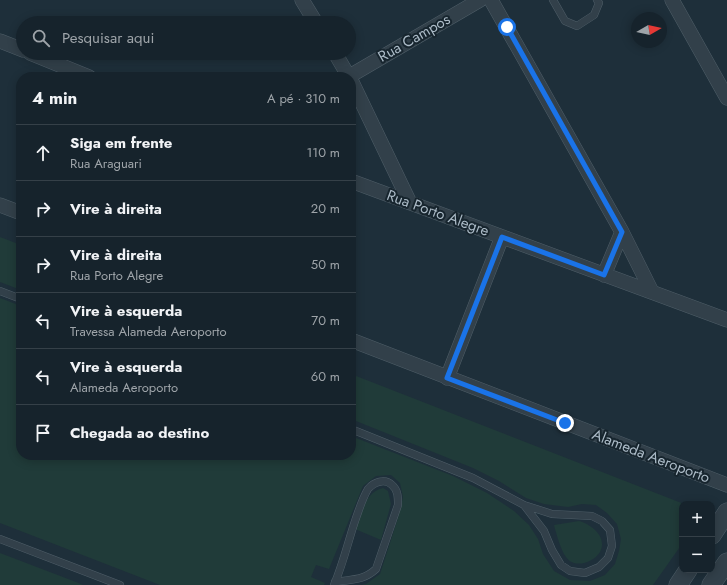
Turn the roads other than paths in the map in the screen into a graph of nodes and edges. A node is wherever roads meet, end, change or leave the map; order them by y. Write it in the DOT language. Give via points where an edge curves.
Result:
graph roads {
  1 [pos="302,0"];
  2 [pos="480,0"];
  3 [pos="491,0"];
  4 [pos="553,0"];
  5 [pos="597,0"];
  6 [pos="672,0"];
  7 [pos="312,16"];
  8 [pos="0,40"];
  9 [pos="16,47"];
  10 [pos="47,60"];
  11 [pos="339,60"];
  12 [pos="77,72"];
  13 [pos="346,72"];
  14 [pos="356,74"];
  15 [pos="356,92"];
  16 [pos="727,98"];
  17 [pos="356,183"];
  18 [pos="410,203"];
  19 [pos="0,205"];
  20 [pos="16,211"];
  21 [pos="622,232"];
  22 [pos="502,237"];
  23 [pos="604,275"];
  24 [pos="0,290"];
  25 [pos="652,292"];
  26 [pos="16,297"];
  27 [pos="727,320"];
  28 [pos="356,342"];
  29 [pos="447,378"];
  30 [pos="356,431"];
  31 [pos="727,485"];
  32 [pos="524,506"];
  33 [pos="727,512"];
  34 [pos="715,530"];
  35 [pos="0,539"];
  36 [pos="727,562"];
  37 [pos="686,573"];
  38 [pos="334,584"];
  39 [pos="120,585"];
  40 [pos="678,585"];
  41 [pos="711,585"];
  1 -- 7 [label="street"];
  2 -- 14 [label="street, Rua Campos"];
  3 -- 21 [label="street"];
  4 -- 5 [label="lane" via="565,21 576,26 594,15 599,3"];
  6 -- 16 [label="street"];
  8 -- 9 [label="street"];
  10 -- 12 [label="street"];
  11 -- 13 [label="street"];
  15 -- 18 [label="street"];
  17 -- 18 [label="street, Rua Porto Alegre"];
  18 -- 22 [label="street, Rua Porto Alegre"];
  19 -- 20 [label="street"];
  21 -- 23 [label="street"];
  21 -- 25 [label="street"];
  22 -- 23 [label="street, Rua Porto Alegre"];
  22 -- 29 [label="street"];
  23 -- 25 [label="street, Rua Porto Alegre"];
  24 -- 26 [label="lane"];
  25 -- 27 [label="street, Rua Porto Alegre"];
  28 -- 29 [label="street, Alameda Aeroporto"];
  29 -- 31 [label="street, Alameda Aeroporto"];
  30 -- 32 [label="lane" via="473,478"];
  32 -- 32 [label="lane" via="544,532 561,565 570,571 585,573 599,568 608,558 612,546 610,530 602,521 592,516 552,514"];
  33 -- 34 [label="street"];
  35 -- 39 [label="lane"];
  36 -- 41 [label="street"];
  37 -- 40 [label="street"];
  38 -- 38 [label="lane" via="364,578 376,569 398,504 396,488 391,483 377,482 369,488 360,505"];
}
